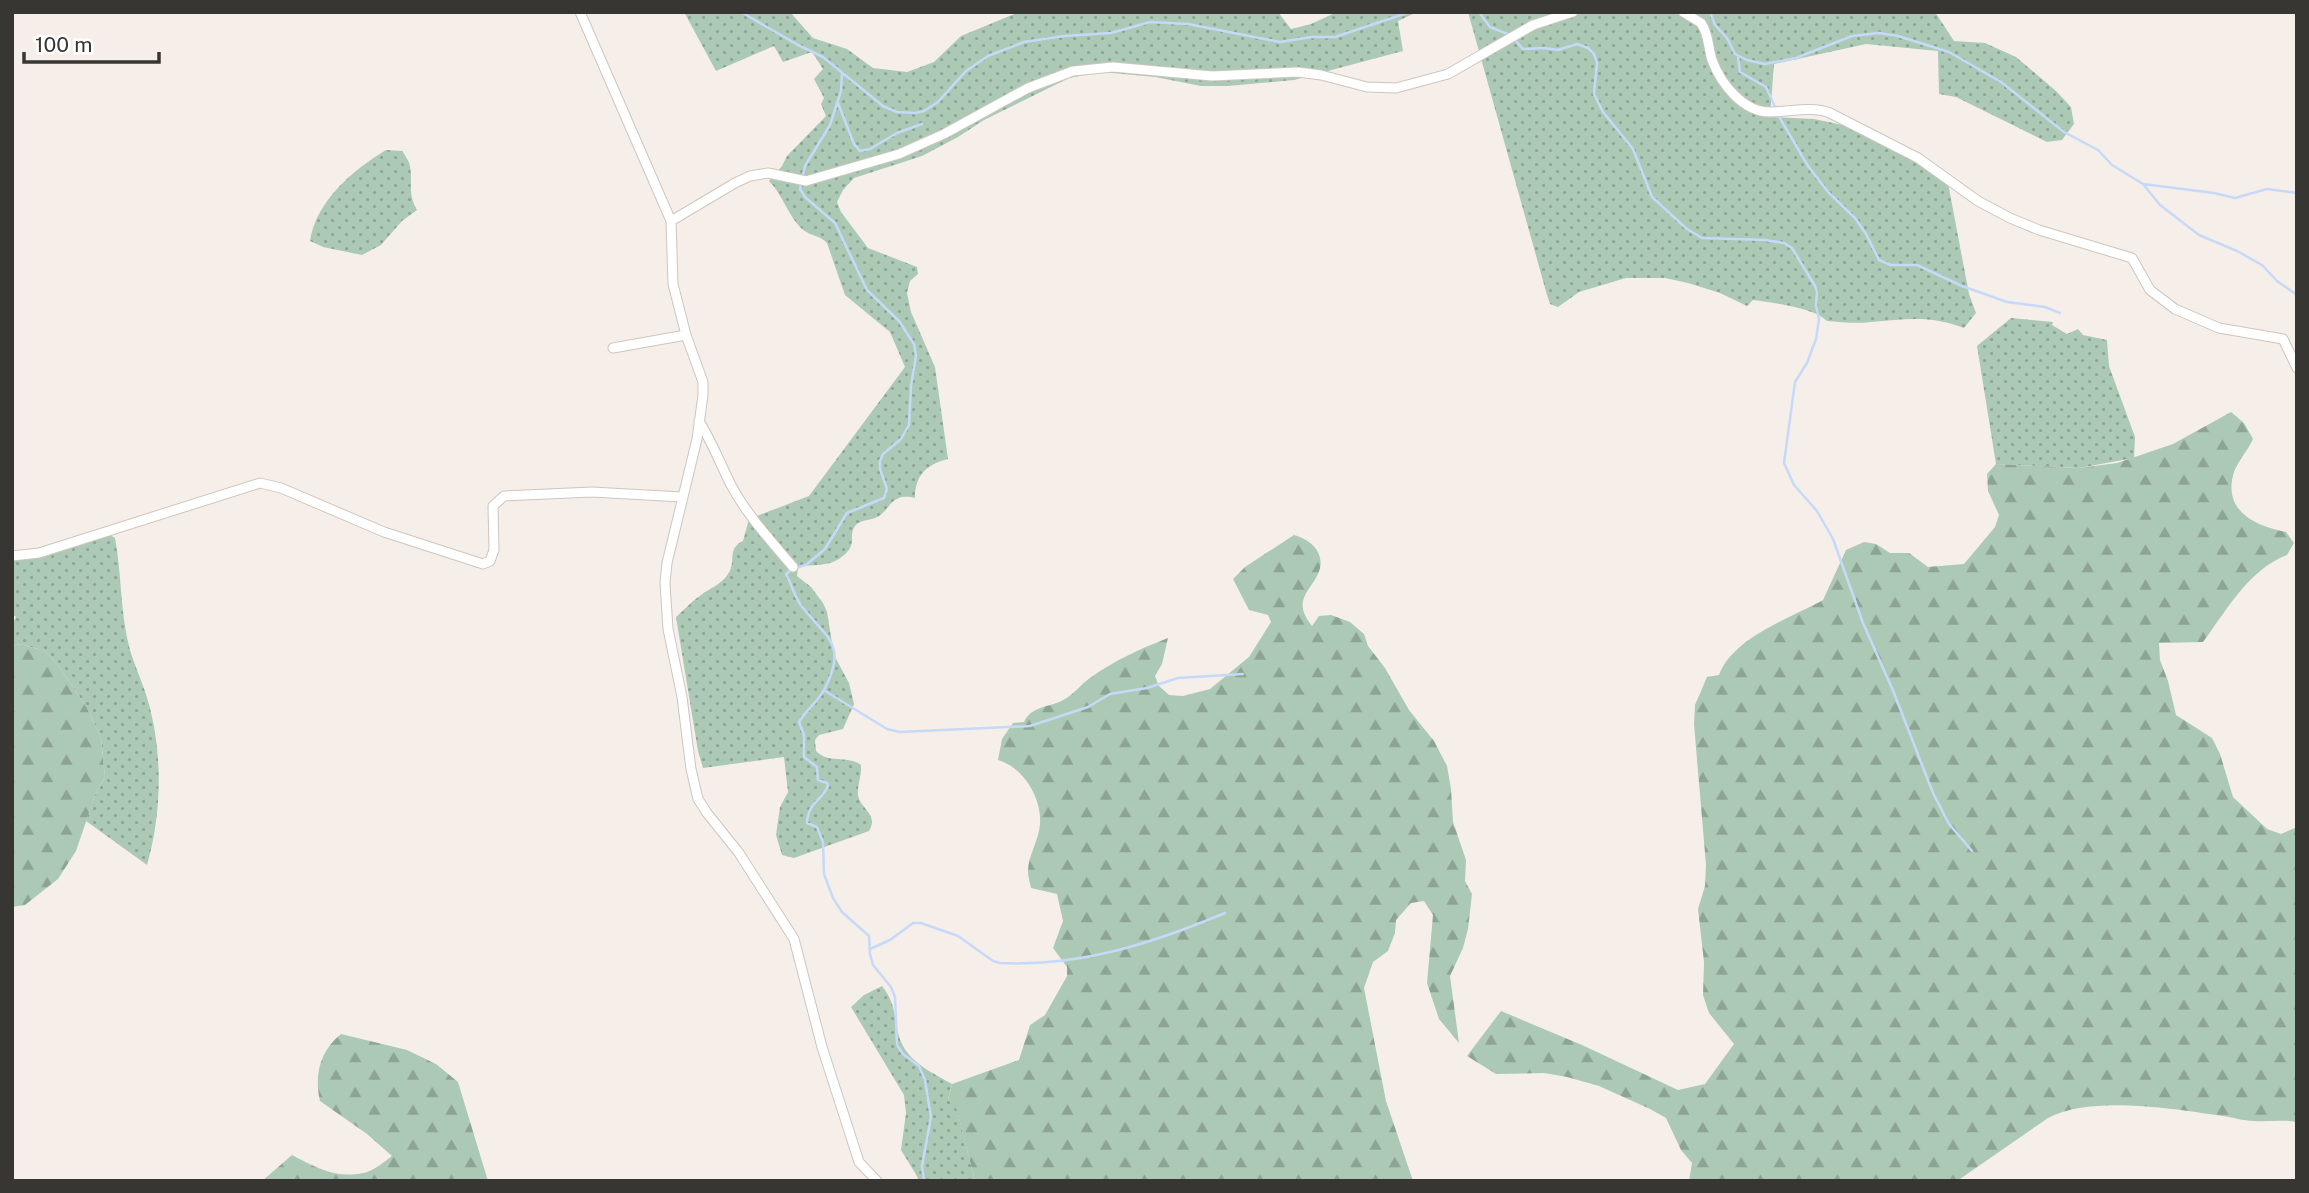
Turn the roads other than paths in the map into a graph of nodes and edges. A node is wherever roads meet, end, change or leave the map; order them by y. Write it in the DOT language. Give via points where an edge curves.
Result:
graph roads {
  1 [pos="580,12"];
  2 [pos="1573,12"];
  3 [pos="1683,12"];
  4 [pos="671,221"];
  5 [pos="687,335"];
  6 [pos="613,348"];
  7 [pos="2297,368"];
  8 [pos="699,421"];
  9 [pos="682,497"];
  10 [pos="12,556"];
  11 [pos="793,567"];
  12 [pos="877,1181"];
  1 -- 4 [label="street"];
  2 -- 4 [label="street" via="1533,25 1448,74 1396,88 1367,87 1298,72 1212,76 1113,67 1073,71 1028,88 900,154 806,181 768,173 750,176"];
  3 -- 7 [label="street" via="1704,27 1722,79 1755,110 1830,113 1918,158 2010,218 2132,258 2150,290 2175,309 2219,328 2283,339"];
  4 -- 5 [label="street" via="672,276"];
  5 -- 6 [label="street"];
  5 -- 8 [label="street" via="703,382"];
  8 -- 9 [label="street"];
  8 -- 11 [label="street" via="752,518"];
  9 -- 10 [label="street" via="592,492 504,496 493,506 494,550 490,561 483,564 384,532 260,483 39,553"];
  9 -- 12 [label="street" via="665,583 668,629 694,786 707,813 739,853 794,939 859,1162"];
}
